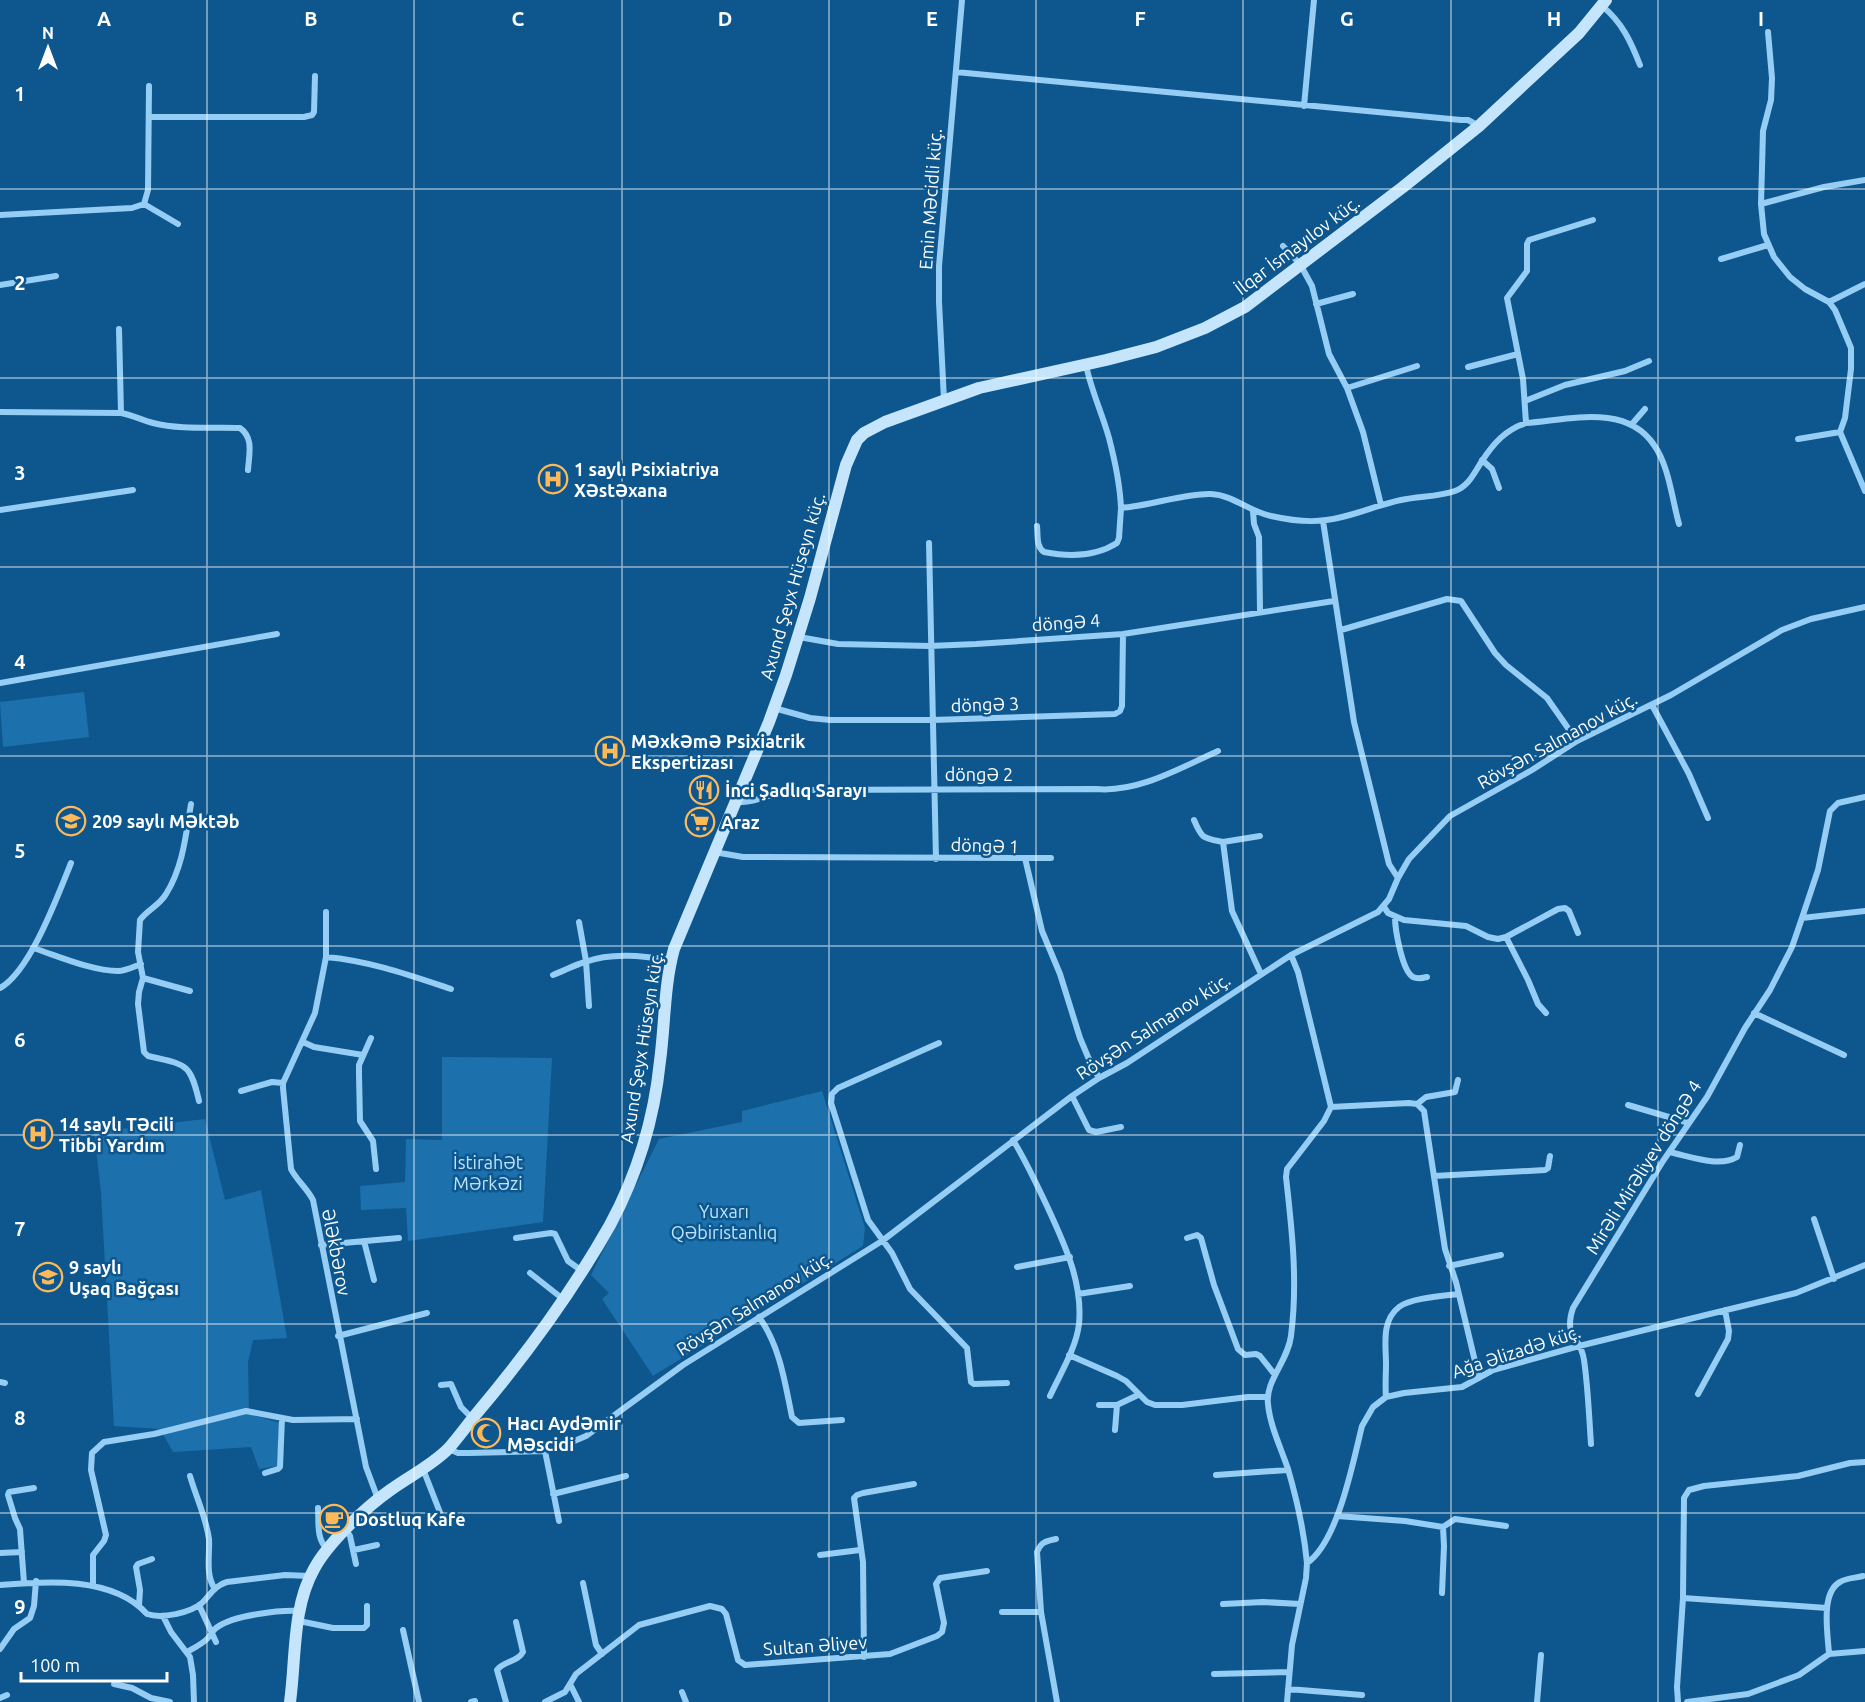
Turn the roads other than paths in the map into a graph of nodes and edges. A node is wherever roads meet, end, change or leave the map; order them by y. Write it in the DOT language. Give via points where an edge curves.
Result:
graph roads {
  1 [pos="962,0"];
  2 [pos="1314,0"];
  3 [pos="1604,3"];
  4 [pos="1768,32"];
  5 [pos="1640,65"];
  6 [pos="956,72"];
  7 [pos="315,76"];
  8 [pos="149,86"];
  9 [pos="1304,106"];
  10 [pos="148,117"];
  11 [pos="1479,126"];
  12 [pos="1865,180"];
  13 [pos="144,204"];
  14 [pos="1761,204"];
  15 [pos="0,215"];
  16 [pos="1593,220"];
  17 [pos="178,224"];
  18 [pos="1768,245"];
  19 [pos="1283,246"];
  20 [pos="1721,259"];
  21 [pos="1300,264"];
  22 [pos="56,276"];
  23 [pos="1865,284"];
  24 [pos="0,285"];
  25 [pos="1353,294"];
  26 [pos="1829,302"];
  27 [pos="1316,304"];
  28 [pos="119,329"];
  29 [pos="1518,354"];
  30 [pos="1649,361"];
  31 [pos="1086,365"];
  32 [pos="1417,366"];
  33 [pos="1468,367"];
  34 [pos="1347,388"];
  35 [pos="944,400"];
  36 [pos="1525,401"];
  37 [pos="1645,409"];
  38 [pos="0,412"];
  39 [pos="121,413"];
  40 [pos="1526,423"];
  41 [pos="1632,424"];
  42 [pos="1840,432"];
  43 [pos="1798,440"];
  44 [pos="1482,460"];
  45 [pos="248,470"];
  46 [pos="1499,488"];
  47 [pos="133,490"];
  48 [pos="1865,491"];
  49 [pos="1381,505"];
  50 [pos="1121,508"];
  51 [pos="0,510"];
  52 [pos="1253,511"];
  53 [pos="1323,521"];
  54 [pos="1679,524"];
  55 [pos="1037,526"];
  56 [pos="929,543"];
  57 [pos="1335,601"];
  58 [pos="1865,607"];
  59 [pos="1260,611"];
  60 [pos="1341,630"];
  61 [pos="277,634"];
  62 [pos="1123,634"];
  63 [pos="799,637"];
  64 [pos="930,646"];
  65 [pos="0,683"];
  66 [pos="1652,705"];
  67 [pos="774,708"];
  68 [pos="932,720"];
  69 [pos="1577,741"];
  70 [pos="1218,751"];
  71 [pos="934,789"];
  72 [pos="1865,797"];
  73 [pos="734,801"];
  74 [pos="192,804"];
  75 [pos="1708,818"];
  76 [pos="1194,820"];
  77 [pos="1260,836"];
  78 [pos="1223,842"];
  79 [pos="714,852"];
  80 [pos="1025,858"];
  81 [pos="1051,858"];
  82 [pos="936,859"];
  83 [pos="71,863"];
  84 [pos="1398,878"];
  85 [pos="1384,907"];
  86 [pos="1865,910"];
  87 [pos="326,912"];
  88 [pos="1395,917"];
  89 [pos="1802,918"];
  90 [pos="579,922"];
  91 [pos="1578,933"];
  92 [pos="1506,937"];
  93 [pos="33,948"];
  94 [pos="1291,955"];
  95 [pos="326,957"];
  96 [pos="671,960"];
  97 [pos="586,961"];
  98 [pos="141,964"];
  99 [pos="1261,974"];
  100 [pos="554,975"];
  101 [pos="1427,977"];
  102 [pos="143,978"];
  103 [pos="0,988"];
  104 [pos="451,989"];
  105 [pos="190,991"];
  106 [pos="589,1006"];
  107 [pos="1546,1013"];
  108 [pos="1754,1013"];
  109 [pos="371,1038"];
  110 [pos="303,1042"];
  111 [pos="939,1043"];
  112 [pos="363,1055"];
  113 [pos="1845,1055"];
  114 [pos="1099,1078"];
  115 [pos="1458,1080"];
  116 [pos="283,1083"];
  117 [pos="241,1091"];
  118 [pos="1072,1096"];
  119 [pos="199,1101"];
  120 [pos="1417,1104"];
  121 [pos="1628,1105"];
  122 [pos="1331,1107"];
  123 [pos="1689,1123"];
  124 [pos="1121,1127"];
  125 [pos="1013,1140"];
  126 [pos="1740,1145"];
  127 [pos="1668,1152"];
  128 [pos="1550,1156"];
  129 [pos="376,1169"];
  130 [pos="1434,1176"];
  131 [pos="1814,1220"];
  132 [pos="399,1238"];
  133 [pos="516,1238"];
  134 [pos="1187,1238"];
  135 [pos="364,1241"];
  136 [pos="882,1241"];
  137 [pos="321,1245"];
  138 [pos="1500,1255"];
  139 [pos="1070,1257"];
  140 [pos="1865,1265"];
  141 [pos="1449,1266"];
  142 [pos="1017,1267"];
  143 [pos="582,1271"];
  144 [pos="530,1273"];
  145 [pos="1834,1279"];
  146 [pos="374,1280"];
  147 [pos="1130,1286"];
  148 [pos="1078,1294"];
  149 [pos="1458,1294"];
  150 [pos="563,1299"];
  151 [pos="1725,1310"];
  152 [pos="427,1313"];
  153 [pos="759,1317"];
  154 [pos="338,1336"];
  155 [pos="1579,1346"];
  156 [pos="1070,1355"];
  157 [pos="1275,1375"];
  158 [pos="1479,1378"];
  159 [pos="1007,1383"];
  160 [pos="441,1385"];
  161 [pos="1698,1394"];
  162 [pos="1138,1395"];
  163 [pos="1050,1396"];
  164 [pos="1268,1397"];
  165 [pos="1386,1397"];
  166 [pos="1099,1405"];
  167 [pos="1117,1405"];
  168 [pos="282,1418"];
  169 [pos="472,1418"];
  170 [pos="357,1419"];
  171 [pos="842,1420"];
  172 [pos="1115,1430"];
  173 [pos="1591,1444"];
  174 [pos="448,1448"];
  175 [pos="544,1451"];
  176 [pos="1865,1462"];
  177 [pos="423,1468"];
  178 [pos="1288,1470"];
  179 [pos="265,1473"];
  180 [pos="1216,1475"];
  181 [pos="190,1476"];
  182 [pos="626,1476"];
  183 [pos="914,1484"];
  184 [pos="34,1488"];
  185 [pos="553,1494"];
  186 [pos="378,1499"];
  187 [pos="318,1508"];
  188 [pos="441,1515"];
  189 [pos="1337,1516"];
  190 [pos="559,1521"];
  191 [pos="1506,1526"];
  192 [pos="1443,1527"];
  193 [pos="346,1530"];
  194 [pos="1056,1539"];
  195 [pos="377,1545"];
  196 [pos="328,1550"];
  197 [pos="354,1550"];
  198 [pos="860,1550"];
  199 [pos="22,1552"];
  200 [pos="0,1553"];
  201 [pos="820,1555"];
  202 [pos="152,1559"];
  203 [pos="1307,1563"];
  204 [pos="356,1564"];
  205 [pos="987,1571"];
  206 [pos="310,1576"];
  207 [pos="1863,1576"];
  208 [pos="36,1581"];
  209 [pos="24,1582"];
  210 [pos="584,1583"];
  211 [pos="0,1585"];
  212 [pos="93,1586"];
  213 [pos="215,1589"];
  214 [pos="1442,1593"];
  215 [pos="1683,1598"];
  216 [pos="1223,1604"];
  217 [pos="1300,1604"];
  218 [pos="139,1605"];
  219 [pos="199,1605"];
  220 [pos="367,1606"];
  221 [pos="1827,1608"];
  222 [pos="1002,1612"];
  223 [pos="1041,1612"];
  224 [pos="164,1616"];
  225 [pos="300,1616"];
  226 [pos="516,1622"];
  227 [pos="403,1630"];
  228 [pos="212,1632"];
  229 [pos="216,1642"];
  230 [pos="0,1649"];
  231 [pos="1865,1651"];
  232 [pos="187,1652"];
  233 [pos="602,1654"];
  234 [pos="1829,1654"];
  235 [pos="1541,1655"];
  236 [pos="864,1657"];
  237 [pos="1289,1672"];
  238 [pos="1214,1674"];
  239 [pos="114,1684"];
  240 [pos="570,1684"];
  241 [pos="1288,1689"];
  242 [pos="682,1692"];
  243 [pos="1362,1695"];
  244 [pos="170,1702"];
  245 [pos="194,1702"];
  246 [pos="290,1702"];
  247 [pos="419,1702"];
  248 [pos="506,1702"];
  249 [pos="545,1702"];
  250 [pos="579,1702"];
  251 [pos="686,1702"];
  252 [pos="1057,1702"];
  253 [pos="1287,1702"];
  254 [pos="1537,1702"];
  255 [pos="1678,1702"];
  256 [pos="1687,1702"];
  1 -- 6 [label="street, Emin Məcidli küç."];
  2 -- 9 [label="street"];
  3 -- 5 [label="street" via="1620,24"];
  3 -- 11 [label="main road, İlqar İsmayılov küç." via="1579,33"];
  4 -- 14 [label="street" via="1772,90 1763,131"];
  6 -- 9 [label="street"];
  6 -- 35 [label="street, Emin Məcidli küç." via="939,266"];
  7 -- 10 [label="street" via="315,106 312,115 304,117"];
  8 -- 10 [label="street"];
  9 -- 11 [label="street" via="1468,120"];
  10 -- 13 [label="street" via="148,190"];
  11 -- 21 [label="main road, İlqar İsmayılov küç."];
  12 -- 14 [label="street"];
  13 -- 15 [label="street" via="132,208"];
  13 -- 17 [label="street"];
  14 -- 18 [label="street"];
  16 -- 29 [label="street" via="1529,240 1527,272 1507,298"];
  18 -- 20 [label="street"];
  18 -- 26 [label="street" via="1790,277"];
  19 -- 21 [label="street"];
  21 -- 27 [label="street"];
  21 -- 31 [label="main road, İlqar İsmayılov küç." via="1233,315 1156,347"];
  22 -- 24 [label="street"];
  23 -- 26 [label="street"];
  25 -- 27 [label="street"];
  26 -- 42 [label="street" via="1851,348 1845,418"];
  27 -- 34 [label="street" via="1329,354"];
  28 -- 39 [label="street"];
  29 -- 33 [label="street"];
  29 -- 36 [label="street"];
  30 -- 36 [label="street"];
  31 -- 35 [label="main road, İlqar İsmayılov küç." via="997,383"];
  31 -- 50 [label="street" via="1109,439"];
  32 -- 34 [label="street"];
  34 -- 49 [label="street" via="1363,432"];
  35 -- 63 [label="main road, Axund Şeyx Hüseyn küç." via="872,429 857,440"];
  36 -- 40 [label="street"];
  37 -- 41 [label="street"];
  38 -- 39 [label="street"];
  39 -- 45 [label="street" via="168,425 240,428 250,441"];
  40 -- 41 [label="street" via="1589,417"];
  40 -- 44 [label="street" via="1501,437"];
  41 -- 54 [label="street" via="1655,445"];
  42 -- 43 [label="street"];
  42 -- 48 [label="street"];
  44 -- 46 [label="street" via="1492,469"];
  44 -- 49 [label="street" via="1460,490"];
  47 -- 51 [label="street"];
  49 -- 53 [label="street"];
  50 -- 52 [label="street" via="1210,494 1232,499"];
  50 -- 55 [label="street" via="1117,543 1092,553 1073,556 1044,552 1038,545"];
  52 -- 53 [label="street" via="1287,519"];
  52 -- 59 [label="street" via="1259,537"];
  53 -- 57 [label="street"];
  56 -- 64 [label="street"];
  57 -- 59 [label="street, döngə 4"];
  57 -- 60 [label="street"];
  58 -- 66 [label="street, Rövşən Salmanov küç." via="1782,630"];
  59 -- 62 [label="street, döngə 4"];
  60 -- 69 [label="street" via="1447,599 1461,601 1495,653 1547,699"];
  60 -- 84 [label="street" via="1354,722 1389,864"];
  61 -- 65 [label="street"];
  62 -- 64 [label="street, döngə 4"];
  62 -- 68 [label="street, döngə 3" via="1122,706 1115,714"];
  63 -- 64 [label="street, döngə 4" via="838,645"];
  63 -- 67 [label="main road, Axund Şeyx Hüseyn küç."];
  64 -- 68 [label="street"];
  66 -- 69 [label="street, Rövşən Salmanov küç."];
  66 -- 75 [label="street"];
  67 -- 68 [label="street, döngə 3" via="830,720"];
  67 -- 73 [label="main road, Axund Şeyx Hüseyn küç."];
  68 -- 71 [label="street"];
  69 -- 84 [label="street, Rövşən Salmanov küç." via="1450,816 1409,859"];
  70 -- 71 [label="street, döngə 2" via="1168,774 1111,790"];
  71 -- 73 [label="street, döngə 2" via="792,790 753,801"];
  71 -- 82 [label="street"];
  72 -- 89 [label="street, Mirəli Mirəliyev döngə 4" via="1838,803 1830,812 1818,870"];
  73 -- 79 [label="main road, Axund Şeyx Hüseyn küç."];
  74 -- 98 [label="street" via="174,879 160,902 140,920"];
  76 -- 78 [label="street" via="1201,836"];
  77 -- 78 [label="street"];
  78 -- 99 [label="street" via="1232,911"];
  79 -- 82 [label="street, döngə 1" via="743,857"];
  79 -- 96 [label="main road, Axund Şeyx Hüseyn küç."];
  80 -- 81 [label="street"];
  80 -- 82 [label="street, döngə 1"];
  80 -- 114 [label="street, döngə 1" via="1042,931 1080,1038"];
  83 -- 93 [label="street"];
  84 -- 85 [label="street, Rövşən Salmanov küç."];
  85 -- 88 [label="street"];
  85 -- 94 [label="street, Rövşən Salmanov küç." via="1368,919"];
  86 -- 89 [label="street"];
  87 -- 95 [label="street"];
  88 -- 92 [label="street" via="1466,926 1498,939"];
  88 -- 101 [label="street" via="1406,968 1411,976"];
  89 -- 108 [label="street, Mirəli Mirəliyev döngə 4" via="1792,947"];
  90 -- 97 [label="street"];
  91 -- 92 [label="street" via="1565,908"];
  92 -- 107 [label="street"];
  93 -- 98 [label="street" via="96,968 117,971"];
  93 -- 103 [label="street" via="9,983"];
  94 -- 99 [label="street, Rövşən Salmanov küç."];
  94 -- 122 [label="street"];
  95 -- 104 [label="street" via="382,966"];
  95 -- 110 [label="street" via="315,1013"];
  96 -- 97 [label="street" via="619,956"];
  96 -- 143 [label="main road, Axund Şeyx Hüseyn küç." via="648,1134 627,1192"];
  97 -- 100 [label="street"];
  97 -- 106 [label="street"];
  98 -- 102 [label="street"];
  99 -- 114 [label="street, Rövşən Salmanov küç."];
  102 -- 105 [label="street"];
  102 -- 119 [label="street" via="138,1004 144,1052 185,1066 194,1079"];
  108 -- 113 [label="street"];
  108 -- 123 [label="street, Mirəli Mirəliyev döngə 4"];
  109 -- 112 [label="street"];
  110 -- 112 [label="street"];
  110 -- 116 [label="street"];
  111 -- 136 [label="street" via="837,1088 832,1094 831,1103 864,1210"];
  112 -- 129 [label="street" via="359,1065 360,1121 373,1141"];
  114 -- 118 [label="street, Rövşən Salmanov küç."];
  115 -- 120 [label="street" via="1455,1092 1426,1097"];
  116 -- 117 [label="street"];
  116 -- 137 [label="street, Ələkbərov" via="291,1168 312,1200"];
  118 -- 124 [label="street" via="1089,1130"];
  118 -- 125 [label="street, Rövşən Salmanov küç."];
  120 -- 122 [label="street"];
  120 -- 130 [label="street" via="1424,1111"];
  121 -- 123 [label="street"];
  122 -- 157 [label="street" via="1324,1122 1287,1168 1294,1285 1289,1349"];
  123 -- 127 [label="street, Mirəli Mirəliyev döngə 4"];
  125 -- 136 [label="street, Rövşən Salmanov küç."];
  125 -- 139 [label="street"];
  126 -- 127 [label="street" via="1737,1157 1720,1162"];
  127 -- 155 [label="street, Mirəli Mirəliyev döngə 4" via="1573,1308 1570,1328"];
  128 -- 130 [label="street" via="1545,1170"];
  130 -- 141 [label="street"];
  131 -- 145 [label="street"];
  132 -- 135 [label="street"];
  133 -- 143 [label="street" via="555,1234 568,1261"];
  134 -- 157 [label="street" via="1201,1238 1238,1349 1245,1355 1260,1356"];
  135 -- 137 [label="street"];
  135 -- 146 [label="street"];
  136 -- 153 [label="street, Rövşən Salmanov küç."];
  136 -- 159 [label="street" via="892,1252 910,1289 967,1348 971,1382"];
  137 -- 154 [label="street, Ələkbərov"];
  138 -- 141 [label="street"];
  139 -- 142 [label="street"];
  139 -- 148 [label="street"];
  140 -- 145 [label="street, Ağa Əlizadə küç."];
  141 -- 149 [label="street"];
  143 -- 150 [label="main road, Axund Şeyx Hüseyn küç."];
  144 -- 150 [label="street"];
  145 -- 151 [label="street, Ağa Əlizadə küç." via="1796,1293"];
  147 -- 148 [label="street"];
  148 -- 156 [label="street" via="1079,1326"];
  149 -- 158 [label="street"];
  149 -- 165 [label="street" via="1409,1302 1392,1316 1385,1340"];
  150 -- 169 [label="main road, Axund Şeyx Hüseyn küç." via="522,1358"];
  151 -- 155 [label="street, Ağa Əlizadə küç."];
  151 -- 161 [label="street" via="1728,1339"];
  152 -- 154 [label="street"];
  153 -- 171 [label="street" via="774,1343 795,1422"];
  153 -- 175 [label="street, Rövşən Salmanov küç." via="683,1365 586,1436"];
  154 -- 170 [label="street, Ələkbərov"];
  155 -- 158 [label="street, Ağa Əlizadə küç." via="1493,1370"];
  155 -- 173 [label="street, Mirəli Mirəliyev döngə 4" via="1585,1362"];
  156 -- 162 [label="street" via="1126,1381"];
  156 -- 163 [label="street"];
  157 -- 164 [label="street"];
  158 -- 165 [label="street, Ağa Əlizadə küç." via="1462,1386"];
  160 -- 169 [label="street" via="451,1384 461,1407"];
  162 -- 164 [label="street" via="1164,1406"];
  162 -- 167 [label="street"];
  164 -- 178 [label="street"];
  165 -- 189 [label="street" via="1373,1407 1362,1426"];
  166 -- 167 [label="street"];
  167 -- 172 [label="street"];
  168 -- 170 [label="street"];
  168 -- 179 [label="street" via="280,1467"];
  168 -- 212 [label="street" via="239,1412 154,1434 112,1440 95,1448 91,1470 106,1535 93,1555"];
  169 -- 174 [label="main road, Axund Şeyx Hüseyn küç."];
  170 -- 186 [label="street, Ələkbərov" via="366,1467"];
  174 -- 175 [label="street, Rövşən Salmanov küç." via="458,1453"];
  174 -- 177 [label="main road, Axund Şeyx Hüseyn küç."];
  175 -- 185 [label="street"];
  176 -- 215 [label="street" via="1798,1476 1689,1490 1683,1498"];
  177 -- 186 [label="main road, Axund Şeyx Hüseyn küç."];
  177 -- 188 [label="street"];
  178 -- 180 [label="street"];
  178 -- 203 [label="street"];
  181 -- 213 [label="street" via="206,1525 210,1579"];
  182 -- 185 [label="street"];
  183 -- 198 [label="street" via="857,1494 854,1498"];
  184 -- 199 [label="street" via="9,1492"];
  185 -- 190 [label="street"];
  186 -- 193 [label="main road, Axund Şeyx Hüseyn küç."];
  187 -- 196 [label="street" via="319,1534"];
  189 -- 192 [label="street"];
  189 -- 203 [label="street" via="1321,1550"];
  191 -- 192 [label="street" via="1455,1519"];
  192 -- 214 [label="street"];
  193 -- 196 [label="main road, Axund Şeyx Hüseyn küç."];
  193 -- 197 [label="street"];
  194 -- 223 [label="street" via="1044,1541 1037,1552"];
  195 -- 197 [label="street"];
  196 -- 206 [label="main road, Axund Şeyx Hüseyn küç."];
  197 -- 204 [label="street"];
  198 -- 201 [label="street"];
  198 -- 236 [label="street"];
  199 -- 200 [label="street"];
  199 -- 209 [label="street"];
  202 -- 218 [label="street" via="136,1567"];
  203 -- 217 [label="street"];
  205 -- 236 [label="street, Sultan Əliyev" via="937,1580 944,1623 937,1636 897,1653"];
  206 -- 213 [label="street" via="236,1581"];
  206 -- 225 [label="main road, Axund Şeyx Hüseyn küç."];
  207 -- 221 [label="street" via="1839,1582 1830,1593"];
  208 -- 209 [label="street"];
  208 -- 212 [label="street"];
  208 -- 230 [label="street" via="30,1618 14,1629"];
  209 -- 211 [label="street"];
  210 -- 233 [label="street" via="596,1645"];
  212 -- 218 [label="street"];
  213 -- 219 [label="street"];
  215 -- 221 [label="street"];
  215 -- 255 [label="street"];
  216 -- 217 [label="street"];
  217 -- 237 [label="street"];
  218 -- 224 [label="street" via="147,1614"];
  219 -- 224 [label="street"];
  219 -- 228 [label="street"];
  220 -- 225 [label="street" via="364,1628 333,1628"];
  221 -- 234 [label="street"];
  222 -- 223 [label="street"];
  223 -- 252 [label="street"];
  224 -- 232 [label="street"];
  225 -- 228 [label="street" via="286,1611 237,1619"];
  225 -- 246 [label="main road, Axund Şeyx Hüseyn küç."];
  226 -- 248 [label="street" via="523,1652 497,1670"];
  227 -- 247 [label="street"];
  228 -- 229 [label="street"];
  228 -- 232 [label="street"];
  231 -- 234 [label="street"];
  232 -- 245 [label="street"];
  233 -- 236 [label="street, Sultan Əliyev" via="639,1625 710,1606 726,1614 738,1660 745,1665"];
  233 -- 240 [label="street, Sultan Əliyev" via="576,1674"];
  234 -- 256 [label="street" via="1800,1675 1748,1694"];
  235 -- 254 [label="street"];
  237 -- 238 [label="street"];
  237 -- 241 [label="street"];
  239 -- 244 [label="street"];
  240 -- 249 [label="street, Sultan Əliyev" via="560,1696"];
  240 -- 250 [label="street"];
  241 -- 243 [label="street"];
  241 -- 253 [label="street"];
  242 -- 251 [label="street"];
}
